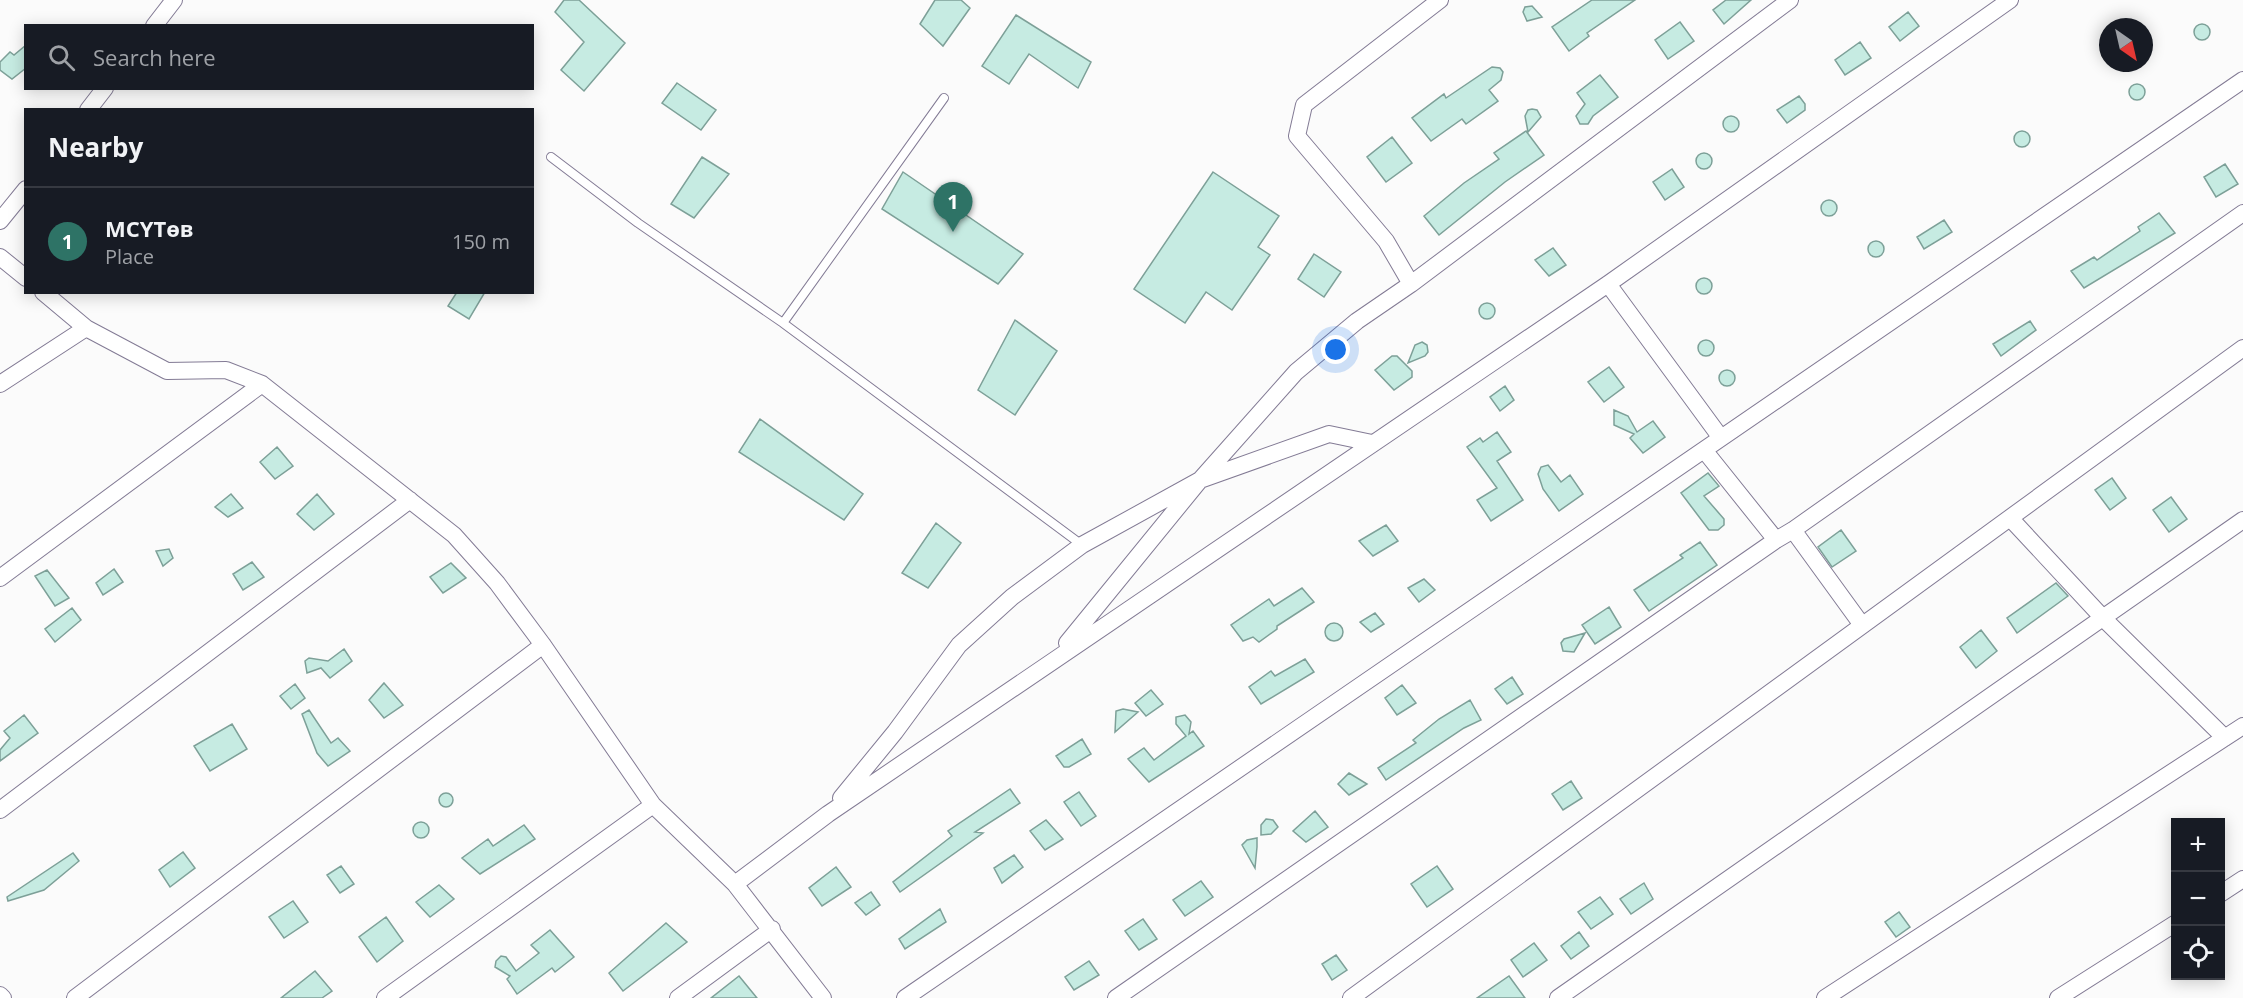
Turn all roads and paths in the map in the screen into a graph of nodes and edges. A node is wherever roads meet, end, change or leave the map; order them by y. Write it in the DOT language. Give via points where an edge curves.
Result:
graph roads {
  1 [pos="174,0"];
  2 [pos="1440,0"];
  3 [pos="1790,0"];
  4 [pos="2010,0"];
  5 [pos="156,24"];
  6 [pos="2243,80"];
  7 [pos="103,90"];
  8 [pos="944,98"];
  9 [pos="90,108"];
  10 [pos="551,157"];
  11 [pos="24,191"];
  12 [pos="2243,213"];
  13 [pos="0,221"];
  14 [pos="0,257"];
  15 [pos="24,276"];
  16 [pos="1411,284"];
  17 [pos="1608,284"];
  18 [pos="45,294"];
  19 [pos="783,323"];
  20 [pos="86,328"];
  21 [pos="2243,348"];
  22 [pos="0,384"];
  23 [pos="262,384"];
  24 [pos="1721,438"];
  25 [pos="1372,443"];
  26 [pos="1704,450"];
  27 [pos="1200,480"];
  28 [pos="410,500"];
  29 [pos="2010,518"];
  30 [pos="2243,520"];
  31 [pos="1793,531"];
  32 [pos="1776,540"];
  33 [pos="1082,545"];
  34 [pos="0,578"];
  35 [pos="2103,618"];
  36 [pos="1862,625"];
  37 [pos="543,645"];
  38 [pos="1054,658"];
  39 [pos="2242,728"];
  40 [pos="2225,738"];
  41 [pos="652,806"];
  42 [pos="0,810"];
  43 [pos="828,814"];
  44 [pos="2243,879"];
  45 [pos="735,884"];
  46 [pos="2225,891"];
  47 [pos="2171,925"];
  48 [pos="772,929"];
  49 [pos="75,998"];
  50 [pos="385,998"];
  51 [pos="678,998"];
  52 [pos="823,998"];
  53 [pos="905,998"];
  54 [pos="1116,998"];
  55 [pos="1351,998"];
  56 [pos="1558,998"];
  57 [pos="1825,998"];
  58 [pos="2058,998"];
  1 -- 5 [label="street"];
  2 -- 16 [label="street" via="1304,105 1297,136 1386,241"];
  3 -- 16 [label="street"];
  4 -- 17 [label="street"];
  6 -- 24 [label="street"];
  7 -- 9 [label="street"];
  8 -- 19 [label="lane"];
  10 -- 19 [label="lane" via="638,223"];
  11 -- 13 [label="street"];
  12 -- 31 [label="street"];
  14 -- 15 [label="street"];
  16 -- 27 [label="street" via="1357,321 1296,372"];
  17 -- 24 [label="street"];
  17 -- 25 [label="street"];
  18 -- 20 [label="street"];
  19 -- 33 [label="lane"];
  20 -- 22 [label="street"];
  20 -- 23 [label="street" via="167,371 226,370"];
  21 -- 29 [label="street"];
  23 -- 28 [label="street"];
  23 -- 34 [label="street"];
  24 -- 26 [label="street"];
  25 -- 27 [label="street" via="1329,434"];
  25 -- 38 [label="street"];
  26 -- 32 [label="street"];
  26 -- 53 [label="street"];
  27 -- 33 [label="street"];
  27 -- 38 [label="street"];
  28 -- 37 [label="street" via="454,535 497,583"];
  28 -- 42 [label="street"];
  29 -- 35 [label="street"];
  29 -- 36 [label="street"];
  30 -- 35 [label="street"];
  31 -- 32 [label="street"];
  31 -- 36 [label="street"];
  32 -- 54 [label="street"];
  33 -- 43 [label="street" via="1012,597 959,645"];
  35 -- 40 [label="street"];
  35 -- 56 [label="street"];
  36 -- 55 [label="street"];
  37 -- 41 [label="street"];
  37 -- 49 [label="street"];
  38 -- 43 [label="street"];
  39 -- 40 [label="street"];
  40 -- 57 [label="street"];
  41 -- 45 [label="street"];
  41 -- 50 [label="street"];
  43 -- 45 [label="street"];
  44 -- 46 [label="street"];
  45 -- 48 [label="street"];
  47 -- 58 [label="street"];
  48 -- 51 [label="street"];
  48 -- 52 [label="street"];
}
